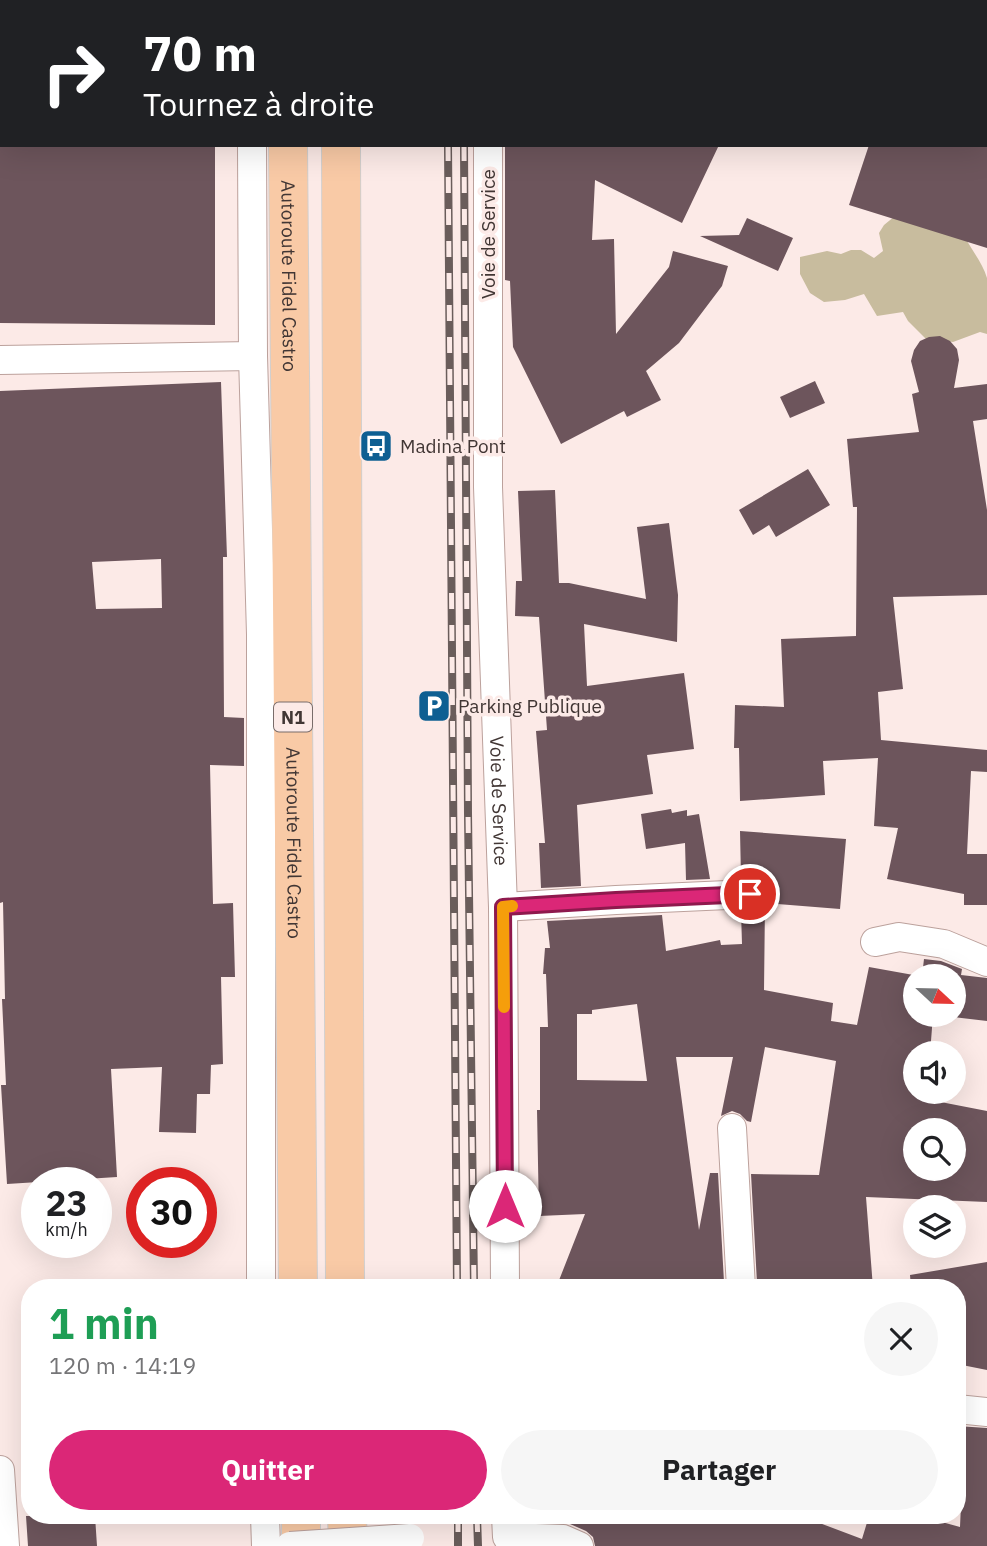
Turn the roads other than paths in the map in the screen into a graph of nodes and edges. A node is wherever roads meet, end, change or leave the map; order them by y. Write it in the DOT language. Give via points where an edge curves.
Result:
graph roads {
  1 [pos="253,147"];
  2 [pos="288,147"];
  3 [pos="341,147"];
  4 [pos="361,147"];
  5 [pos="488,147"];
  6 [pos="253,356"];
  7 [pos="0,360"];
  8 [pos="341,376"];
  9 [pos="750,894"];
  10 [pos="503,907"];
  11 [pos="874,942"];
  12 [pos="987,962"];
  13 [pos="732,1128"];
  14 [pos="261,1279"];
  15 [pos="298,1279"];
  16 [pos="345,1279"];
  17 [pos="505,1279"];
  18 [pos="740,1279"];
  19 [pos="966,1410"];
  20 [pos="987,1412"];
  21 [pos="0,1470"];
  22 [pos="265,1524"];
  23 [pos="301,1524"];
  24 [pos="347,1524"];
  25 [pos="506,1526"];
  26 [pos="410,1538"];
  27 [pos="5,1546"];
  28 [pos="266,1546"];
  29 [pos="290,1546"];
  30 [pos="301,1546"];
  31 [pos="348,1546"];
  32 [pos="579,1546"];
  1 -- 6 [label="street"];
  2 -- 15 [label="highway, Autoroute Fidel Castro / N1"];
  3 -- 8 [label="highway"];
  4 -- 8 [label="highway"];
  5 -- 10 [label="street, Voie de Service" via="488,487"];
  6 -- 7 [label="street"];
  6 -- 14 [label="street" via="261,634"];
  8 -- 16 [label="highway"];
  9 -- 10 [label="street"];
  10 -- 17 [label="street, Voie de Service"];
  11 -- 12 [label="street" via="899,937 944,944"];
  13 -- 18 [label="street"];
  19 -- 20 [label="street"];
  21 -- 27 [label="street"];
  22 -- 28 [label="street"];
  23 -- 30 [label="highway"];
  24 -- 31 [label="highway"];
  25 -- 32 [label="street"];
  26 -- 29 [label="street, bridge"];
}
